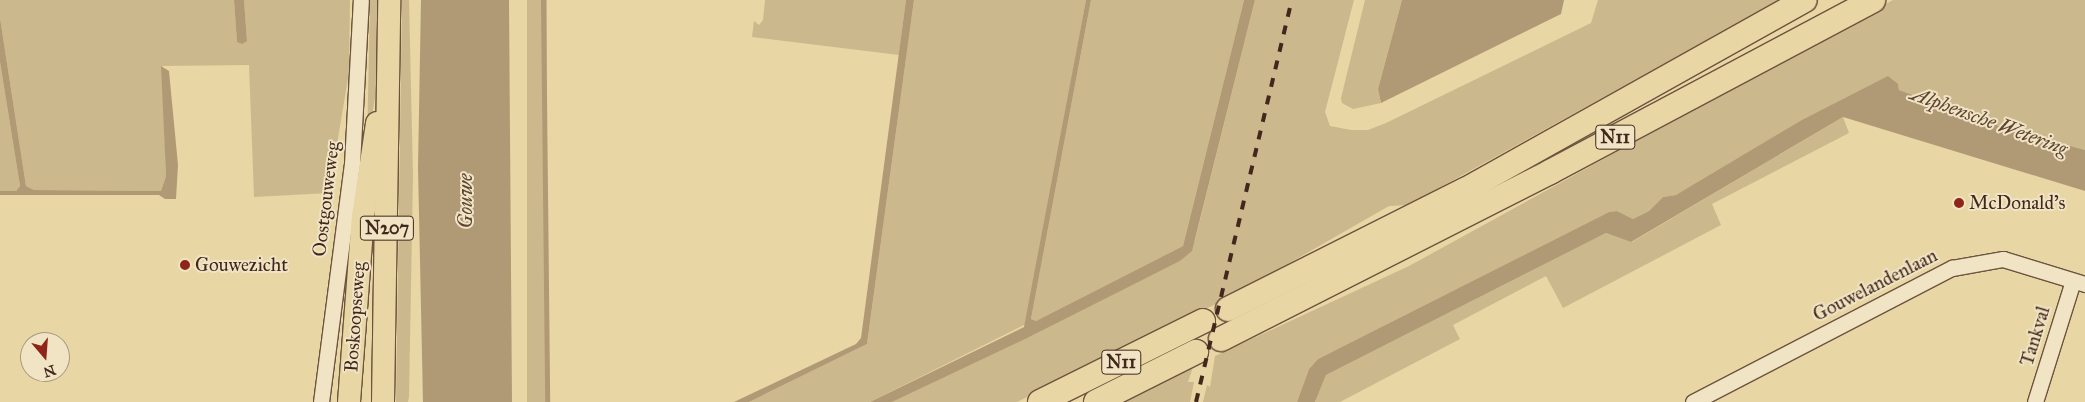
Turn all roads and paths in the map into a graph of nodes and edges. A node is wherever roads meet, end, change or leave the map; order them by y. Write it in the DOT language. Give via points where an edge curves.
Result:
graph roads {
  1 [pos="361,0"];
  2 [pos="389,0"];
  3 [pos="1805,0"];
  4 [pos="1873,0"];
  5 [pos="388,53"];
  6 [pos="2079,283"];
  7 [pos="1228,309"];
  8 [pos="1203,321"];
  9 [pos="1221,339"];
  10 [pos="1196,352"];
  11 [pos="321,402"];
  12 [pos="348,402"];
  13 [pos="383,402"];
  14 [pos="1040,402"];
  15 [pos="1096,402"];
  16 [pos="1693,402"];
  17 [pos="2035,402"];
  1 -- 11 [label="street, Oostgouweweg" via="352,164"];
  2 -- 5 [label="main road, Boskoopseweg / N207"];
  3 -- 7 [label="highway, N11" via="1465,190"];
  4 -- 9 [label="highway, N11" via="1550,172"];
  5 -- 12 [label="main road, Boskoopseweg / N207" via="363,217"];
  5 -- 13 [label="main road, Boskoopseweg / N207"];
  6 -- 16 [label="street, Gouwelandenlaan" via="2003,259 1952,268"];
  6 -- 17 [label="street, Tankval"];
  8 -- 14 [label="highway, N11"];
  10 -- 15 [label="highway, N11"];
}
